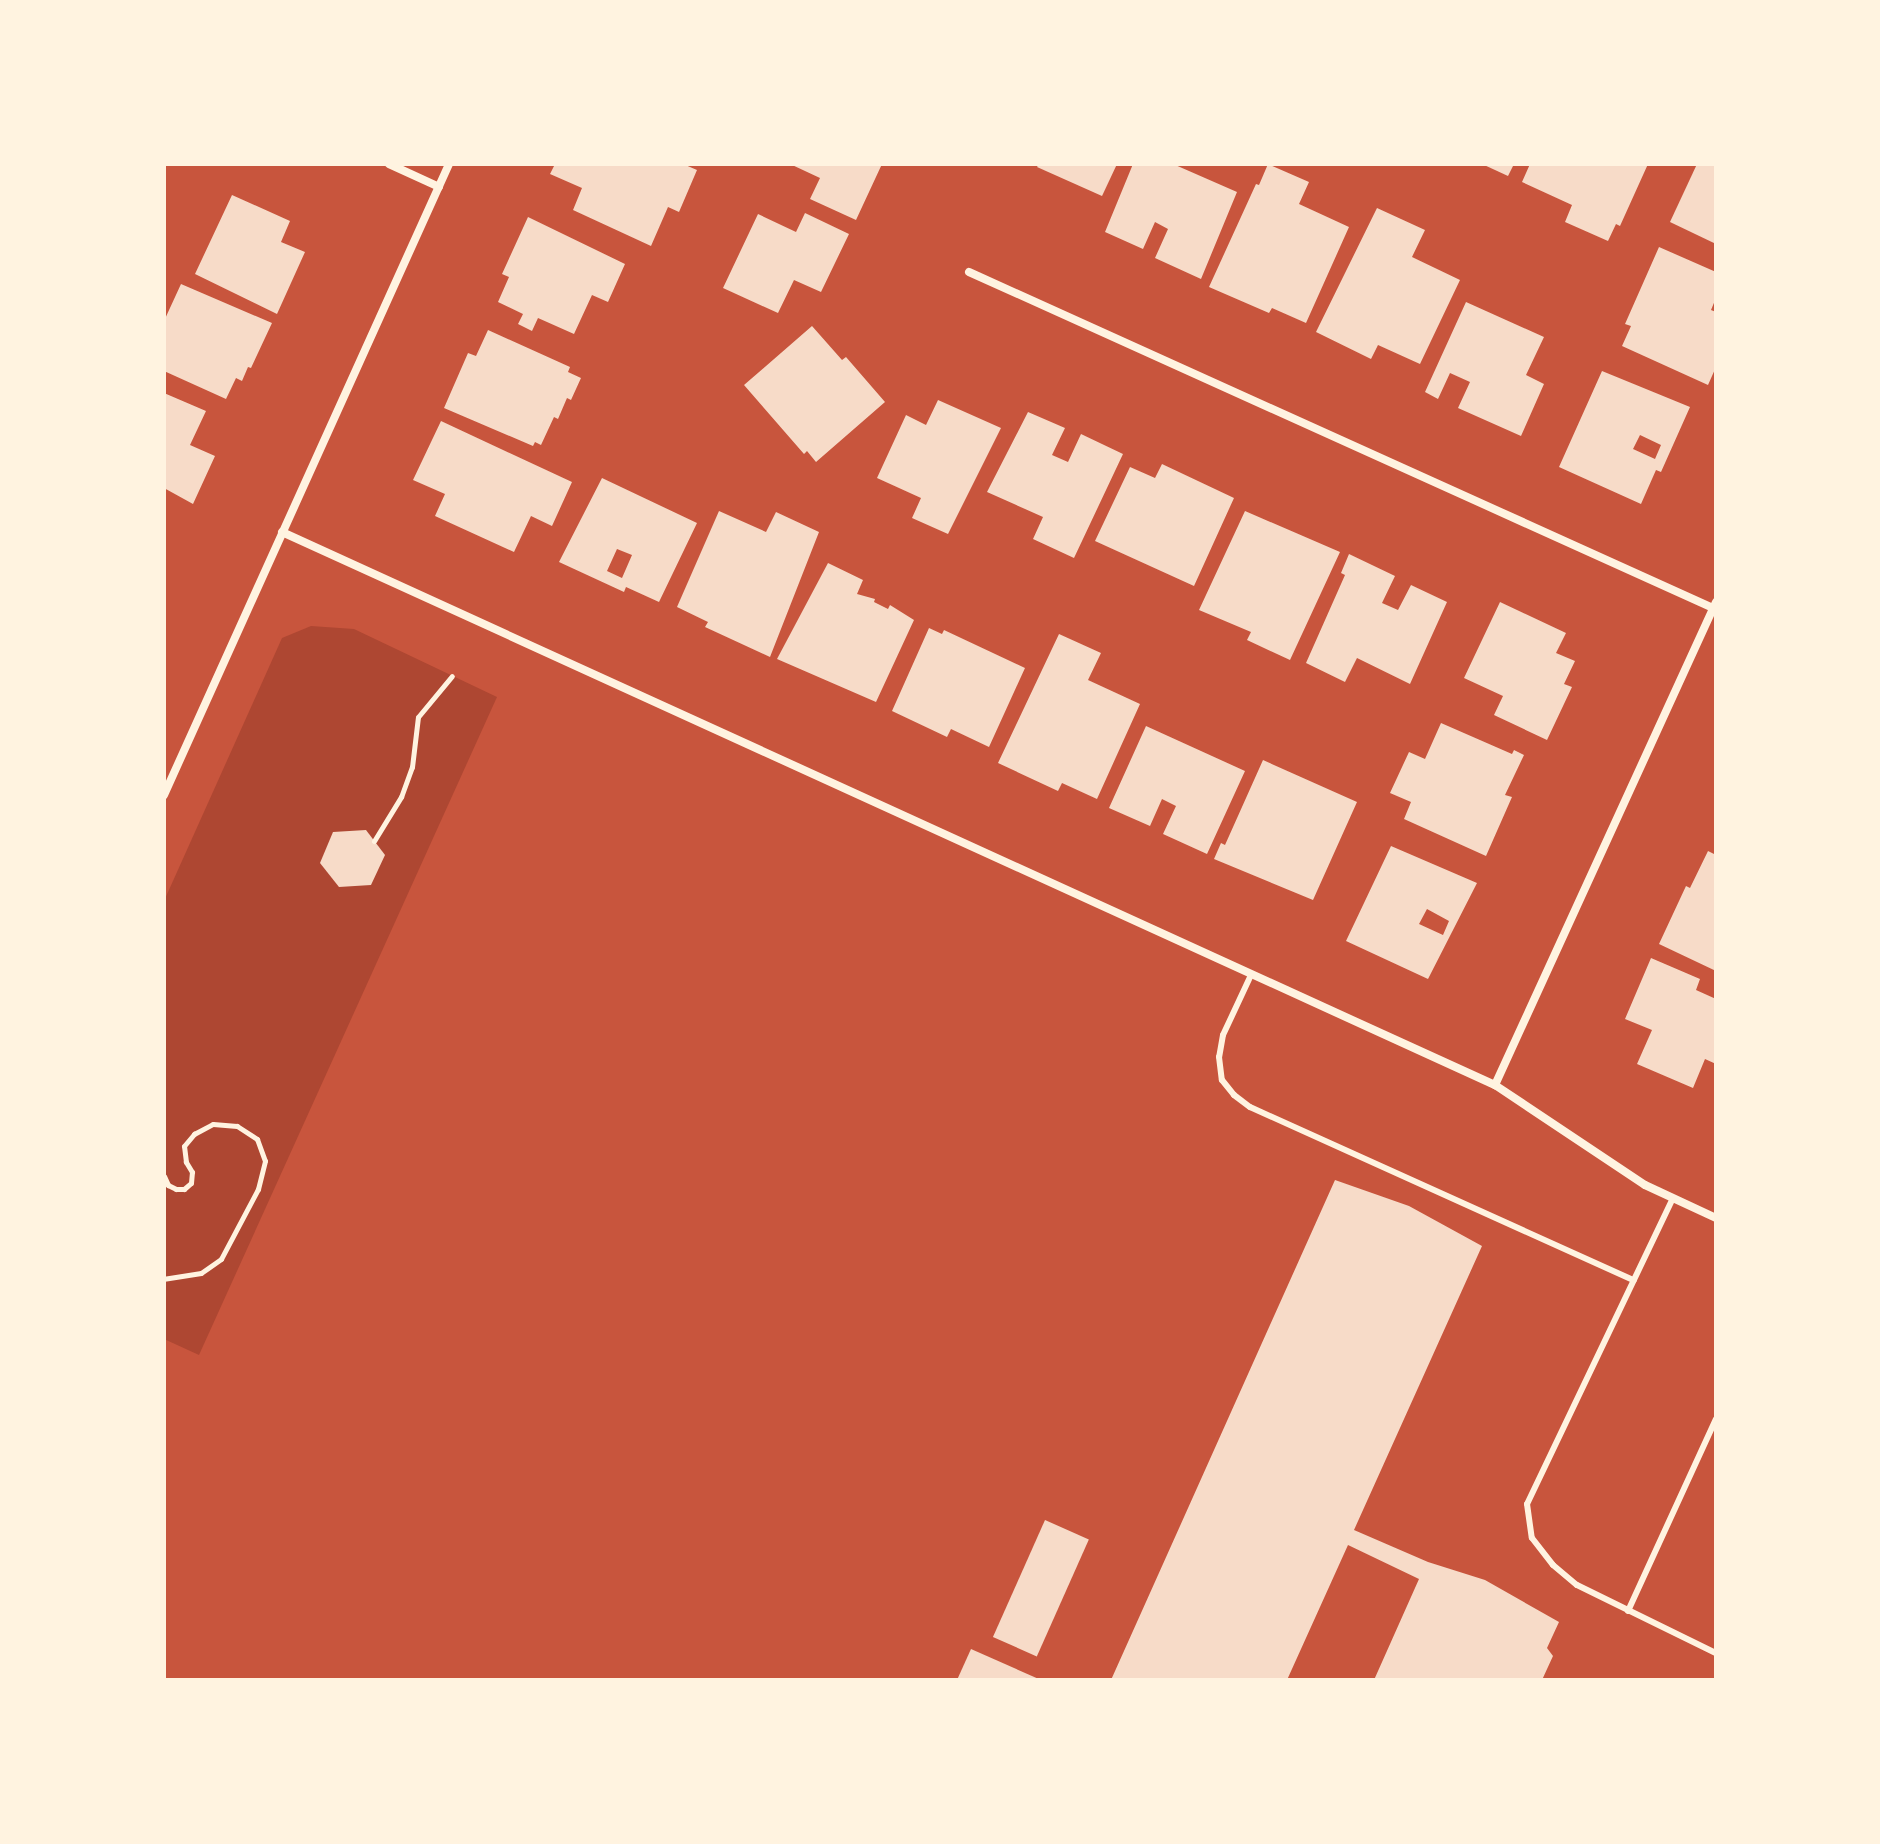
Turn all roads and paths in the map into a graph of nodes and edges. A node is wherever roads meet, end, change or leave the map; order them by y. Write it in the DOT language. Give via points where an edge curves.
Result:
graph roads {
  1 [pos="389,164"];
  2 [pos="449,164"];
  3 [pos="439,187"];
  4 [pos="969,272"];
  5 [pos="282,532"];
  6 [pos="1715,605"];
  7 [pos="452,676"];
  8 [pos="164,795"];
  9 [pos="374,841"];
  10 [pos="1251,975"];
  11 [pos="1495,1085"];
  12 [pos="164,1176"];
  13 [pos="1673,1198"];
  14 [pos="1716,1218"];
  15 [pos="164,1279"];
  16 [pos="1634,1280"];
  17 [pos="1716,1419"];
  18 [pos="1628,1611"];
  19 [pos="1716,1653"];
  1 -- 3 [label="street"];
  2 -- 3 [label="street"];
  3 -- 5 [label="street"];
  4 -- 6 [label="street"];
  5 -- 8 [label="street"];
  5 -- 10 [label="street"];
  6 -- 11 [label="street"];
  7 -- 9 [label="path" via="418,717 412,767"];
  10 -- 11 [label="street"];
  10 -- 16 [label="lane" via="1223,1035 1219,1057 1222,1080 1234,1095 1250,1107"];
  11 -- 13 [label="street" via="1645,1185"];
  12 -- 15 [label="path" via="176,1189 191,1183 184,1146 213,1124 237,1126 257,1139 265,1161 258,1189 221,1259 201,1273"];
  13 -- 14 [label="street"];
  13 -- 16 [label="lane"];
  16 -- 18 [label="lane" via="1527,1504 1532,1538 1553,1565 1577,1585"];
  17 -- 18 [label="lane"];
  18 -- 19 [label="lane"];
}
